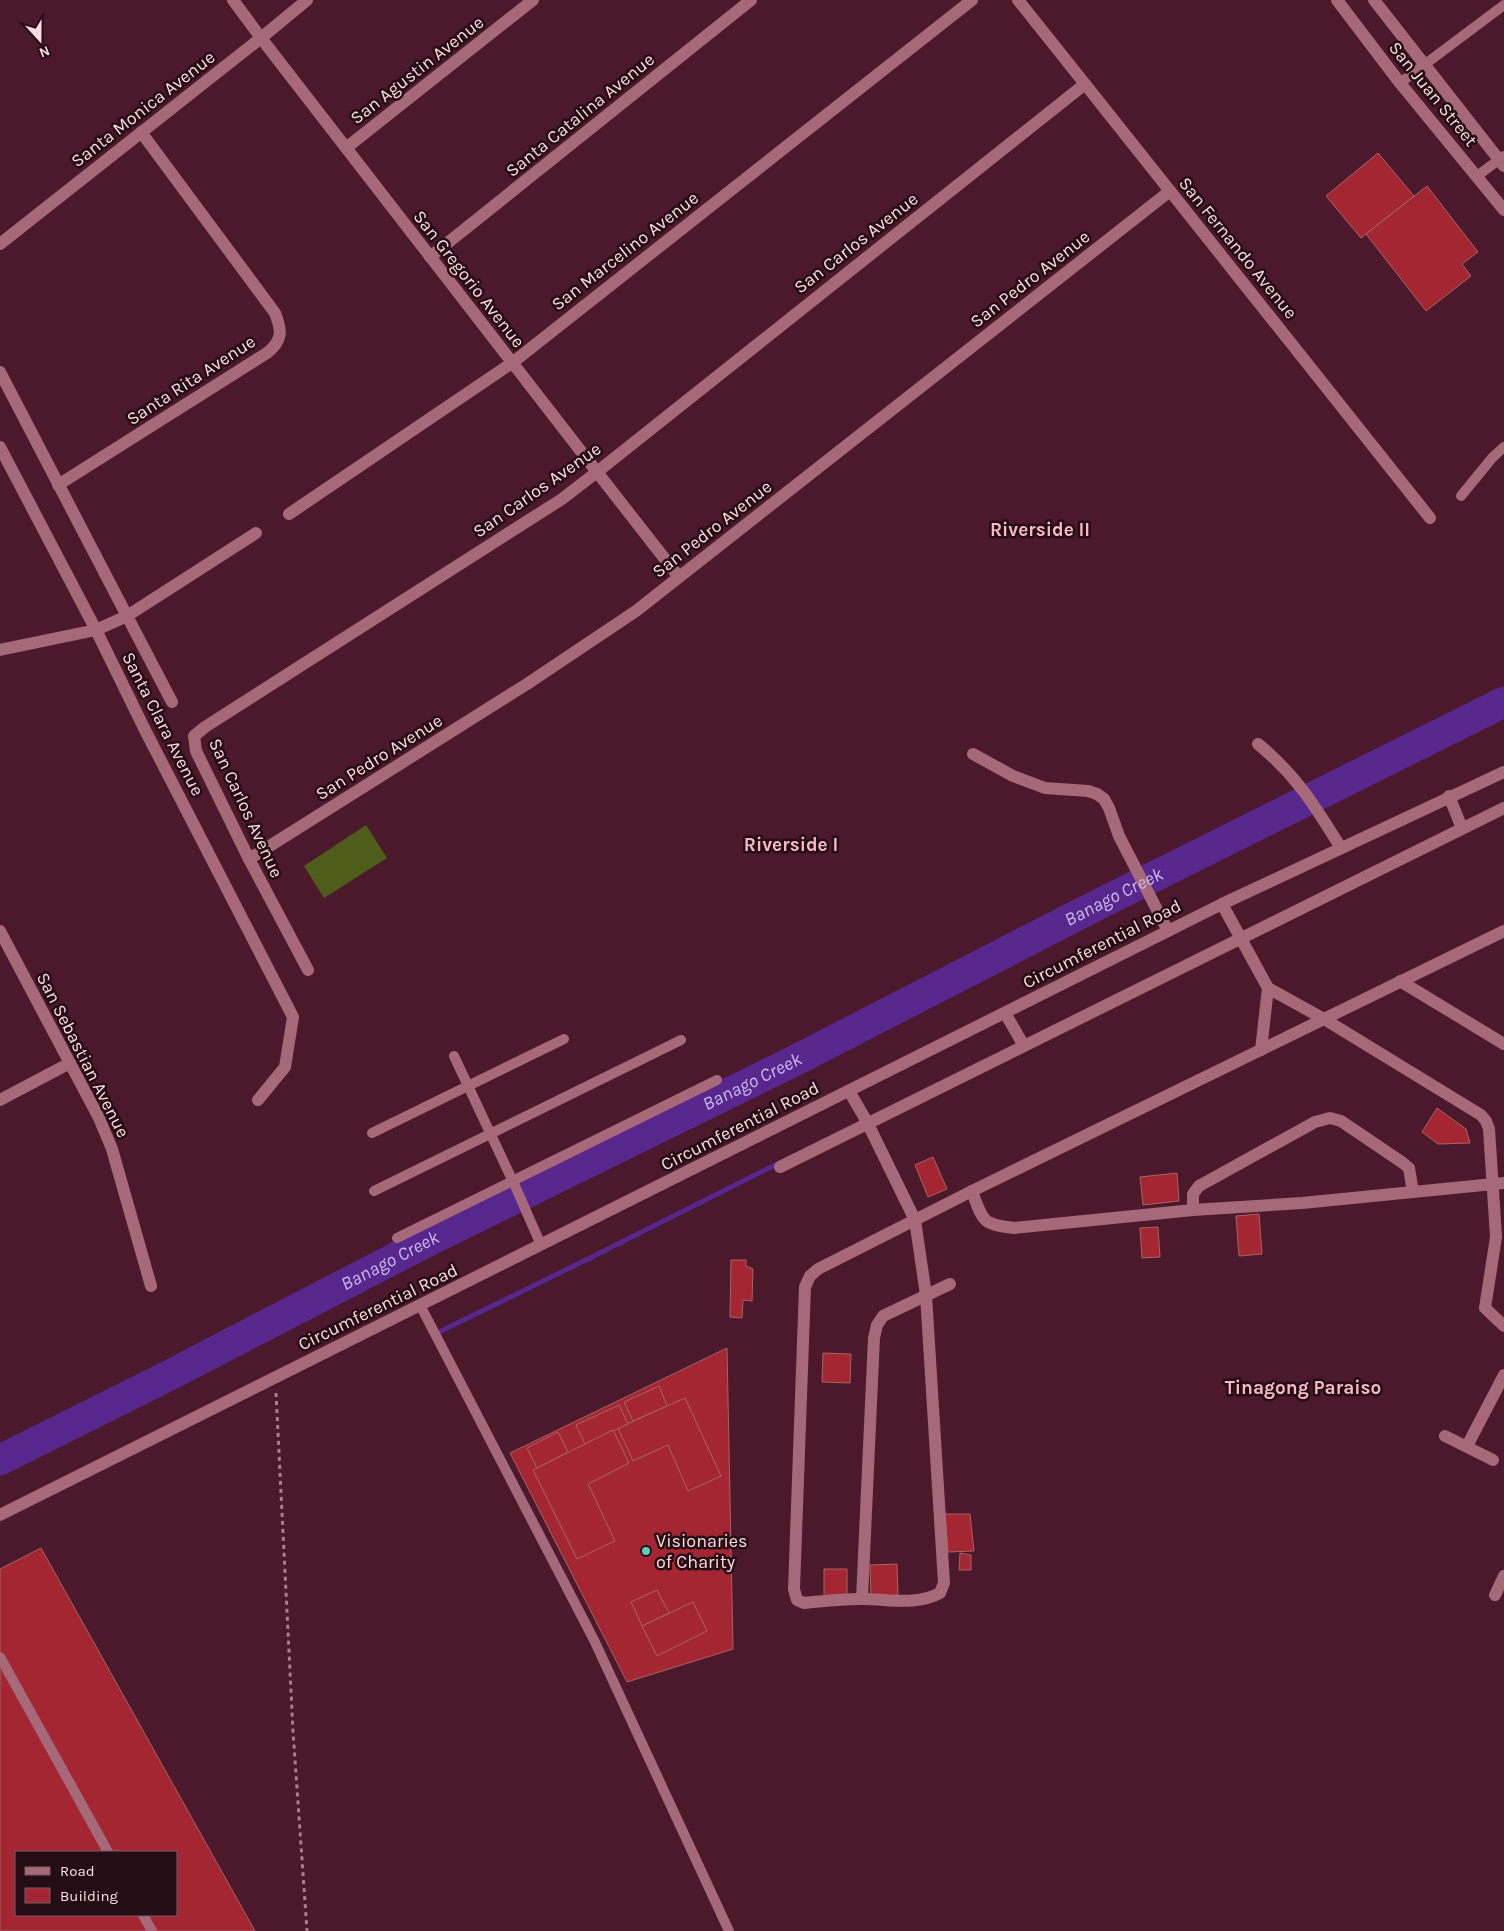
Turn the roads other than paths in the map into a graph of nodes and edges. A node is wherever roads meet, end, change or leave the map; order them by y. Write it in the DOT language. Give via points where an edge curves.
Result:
graph roads {
  1 [pos="234,0"];
  2 [pos="307,0"];
  3 [pos="533,0"];
  4 [pos="751,0"];
  5 [pos="972,0"];
  6 [pos="1018,0"];
  7 [pos="1336,0"];
  8 [pos="1374,0"];
  9 [pos="1504,5"];
  10 [pos="261,38"];
  11 [pos="1425,64"];
  12 [pos="1400,83"];
  13 [pos="1085,84"];
  14 [pos="141,132"];
  15 [pos="346,148"];
  16 [pos="1502,160"];
  17 [pos="1477,176"];
  18 [pos="1170,191"];
  19 [pos="1504,210"];
  20 [pos="0,244"];
  21 [pos="430,257"];
  22 [pos="512,363"];
  23 [pos="0,372"];
  24 [pos="0,447"];
  25 [pos="1504,447"];
  26 [pos="597,472"];
  27 [pos="58,486"];
  28 [pos="1461,496"];
  29 [pos="289,514"];
  30 [pos="1430,518"];
  31 [pos="256,533"];
  32 [pos="679,578"];
  33 [pos="127,616"];
  34 [pos="96,630"];
  35 [pos="0,650"];
  36 [pos="172,702"];
  37 [pos="1258,744"];
  38 [pos="972,754"];
  39 [pos="1502,771"];
  40 [pos="1449,796"];
  41 [pos="1504,808"];
  42 [pos="1462,828"];
  43 [pos="1340,848"];
  44 [pos="249,859"];
  45 [pos="1222,904"];
  46 [pos="0,931"];
  47 [pos="1168,931"];
  48 [pos="1504,931"];
  49 [pos="1242,937"];
  50 [pos="308,970"];
  51 [pos="1400,981"];
  52 [pos="1268,988"];
  53 [pos="1005,1013"];
  54 [pos="1324,1019"];
  55 [pos="564,1039"];
  56 [pos="681,1040"];
  57 [pos="1504,1044"];
  58 [pos="1023,1046"];
  59 [pos="1261,1050"];
  60 [pos="454,1056"];
  61 [pos="70,1063"];
  62 [pos="717,1080"];
  63 [pos="468,1086"];
  64 [pos="849,1091"];
  65 [pos="0,1100"];
  66 [pos="258,1100"];
  67 [pos="867,1123"];
  68 [pos="372,1132"];
  69 [pos="490,1134"];
  70 [pos="780,1168"];
  71 [pos="1499,1184"];
  72 [pos="515,1185"];
  73 [pos="374,1191"];
  74 [pos="972,1191"];
  75 [pos="1413,1192"];
  76 [pos="1193,1210"];
  77 [pos="915,1220"];
  78 [pos="397,1238"];
  79 [pos="1500,1239"];
  80 [pos="541,1245"];
  81 [pos="950,1284"];
  82 [pos="151,1286"];
  83 [pos="926,1295"];
  84 [pos="420,1305"];
  85 [pos="1504,1326"];
  86 [pos="1504,1376"];
  87 [pos="1445,1436"];
  88 [pos="1467,1446"];
  89 [pos="1493,1460"];
  90 [pos="0,1515"];
  91 [pos="1504,1576"];
  92 [pos="1495,1595"];
  93 [pos="862,1599"];
  94 [pos="0,1658"];
  95 [pos="107,1851"];
  96 [pos="144,1916"];
  97 [pos="152,1931"];
  98 [pos="729,1931"];
  1 -- 10 [label="street, San Gregorio Avenue"];
  2 -- 10 [label="street, Santa Monica Avenue"];
  3 -- 15 [label="street, San Agustin Avenue"];
  4 -- 21 [label="street, Santa Catalina Avenue"];
  5 -- 22 [label="street, San Marcelino Avenue"];
  6 -- 13 [label="street, San Fernando Avenue"];
  7 -- 12 [label="street, San Juan Street"];
  8 -- 11 [label="street, San Juan Street"];
  9 -- 11 [label="lane"];
  10 -- 14 [label="street, Santa Monica Avenue"];
  10 -- 15 [label="street, San Gregorio Avenue"];
  11 -- 12 [label="lane"];
  11 -- 16 [label="street, San Juan Street"];
  12 -- 17 [label="street, San Juan Street"];
  13 -- 18 [label="street, San Fernando Avenue"];
  13 -- 26 [label="street, San Carlos Avenue"];
  14 -- 20 [label="street, Santa Monica Avenue"];
  14 -- 27 [label="street, Santa Rita Avenue" via="276,313 280,334 276,345 267,353"];
  15 -- 21 [label="street, San Gregorio Avenue"];
  16 -- 17 [label="lane"];
  17 -- 19 [label="street, San Juan Street"];
  18 -- 30 [label="street, San Fernando Avenue"];
  18 -- 32 [label="street, San Pedro Avenue"];
  21 -- 22 [label="street, San Gregorio Avenue"];
  22 -- 26 [label="street, San Gregorio Avenue"];
  22 -- 29 [label="street, San Marcelino Avenue"];
  23 -- 27 [label="street, Santa Clara Avenue"];
  24 -- 34 [label="street, Santa Clara Avenue"];
  25 -- 28 [label="lane"];
  26 -- 32 [label="street, San Gregorio Avenue"];
  26 -- 44 [label="street, San Carlos Avenue" via="562,499 194,736 196,752"];
  27 -- 33 [label="street, Santa Clara Avenue"];
  31 -- 33 [label="street"];
  32 -- 44 [label="street, San Pedro Avenue" via="592,642"];
  33 -- 34 [label="street"];
  33 -- 36 [label="street, Santa Clara Avenue"];
  34 -- 35 [label="street"];
  34 -- 66 [label="street, Santa Clara Avenue" via="293,1017 285,1067"];
  37 -- 43 [label="street" via="1280,762 1306,792"];
  38 -- 47 [label="street" via="1013,776 1045,788 1088,791 1104,799 1119,836"];
  39 -- 40 [label="street, Circumferential Road"];
  40 -- 42 [label="street"];
  40 -- 43 [label="street, Circumferential Road"];
  41 -- 42 [label="street"];
  42 -- 49 [label="street"];
  43 -- 45 [label="street, Circumferential Road"];
  44 -- 50 [label="street, San Carlos Avenue"];
  45 -- 47 [label="street, Circumferential Road"];
  45 -- 49 [label="street"];
  46 -- 61 [label="street, San Sebastian Avenue"];
  47 -- 53 [label="street, Circumferential Road"];
  48 -- 51 [label="street"];
  49 -- 52 [label="street"];
  49 -- 58 [label="street"];
  51 -- 54 [label="street"];
  51 -- 57 [label="street"];
  52 -- 54 [label="street"];
  52 -- 59 [label="street"];
  53 -- 58 [label="street"];
  53 -- 64 [label="street, Circumferential Road"];
  54 -- 59 [label="street"];
  54 -- 71 [label="street" via="1481,1115 1489,1129"];
  55 -- 63 [label="lane"];
  56 -- 69 [label="lane"];
  58 -- 67 [label="street"];
  59 -- 74 [label="street"];
  60 -- 63 [label="lane"];
  61 -- 65 [label="street"];
  61 -- 82 [label="street, San Sebastian Avenue" via="100,1118 112,1149"];
  62 -- 72 [label="lane"];
  63 -- 68 [label="lane"];
  63 -- 69 [label="lane"];
  64 -- 67 [label="street"];
  64 -- 80 [label="street, Circumferential Road"];
  67 -- 70 [label="street"];
  67 -- 77 [label="street"];
  69 -- 72 [label="lane"];
  69 -- 73 [label="lane"];
  71 -- 75 [label="street"];
  71 -- 79 [label="street"];
  72 -- 78 [label="lane"];
  72 -- 80 [label="lane"];
  74 -- 76 [label="street" via="982,1219 995,1226 1014,1228"];
  74 -- 77 [label="street"];
  75 -- 76 [label="street"];
  75 -- 76 [label="street" via="1409,1168 1403,1162 1341,1121 1330,1118 1315,1122 1199,1186 1193,1194"];
  77 -- 83 [label="street"];
  77 -- 93 [label="street" via="818,1270 810,1276 805,1287 794,1589 797,1600 804,1603"];
  79 -- 85 [label="street" via="1486,1308"];
  80 -- 84 [label="street, Circumferential Road"];
  81 -- 83 [label="street"];
  83 -- 93 [label="street" via="883,1316 874,1338"];
  83 -- 93 [label="street" via="944,1582 940,1593 919,1601"];
  84 -- 90 [label="street, Circumferential Road"];
  84 -- 98 [label="lane" via="594,1640"];
  86 -- 88 [label="street"];
  87 -- 88 [label="street"];
  88 -- 89 [label="street"];
  91 -- 92 [label="street"];
  94 -- 95 [label="lane"];
  96 -- 97 [label="lane"];
}
